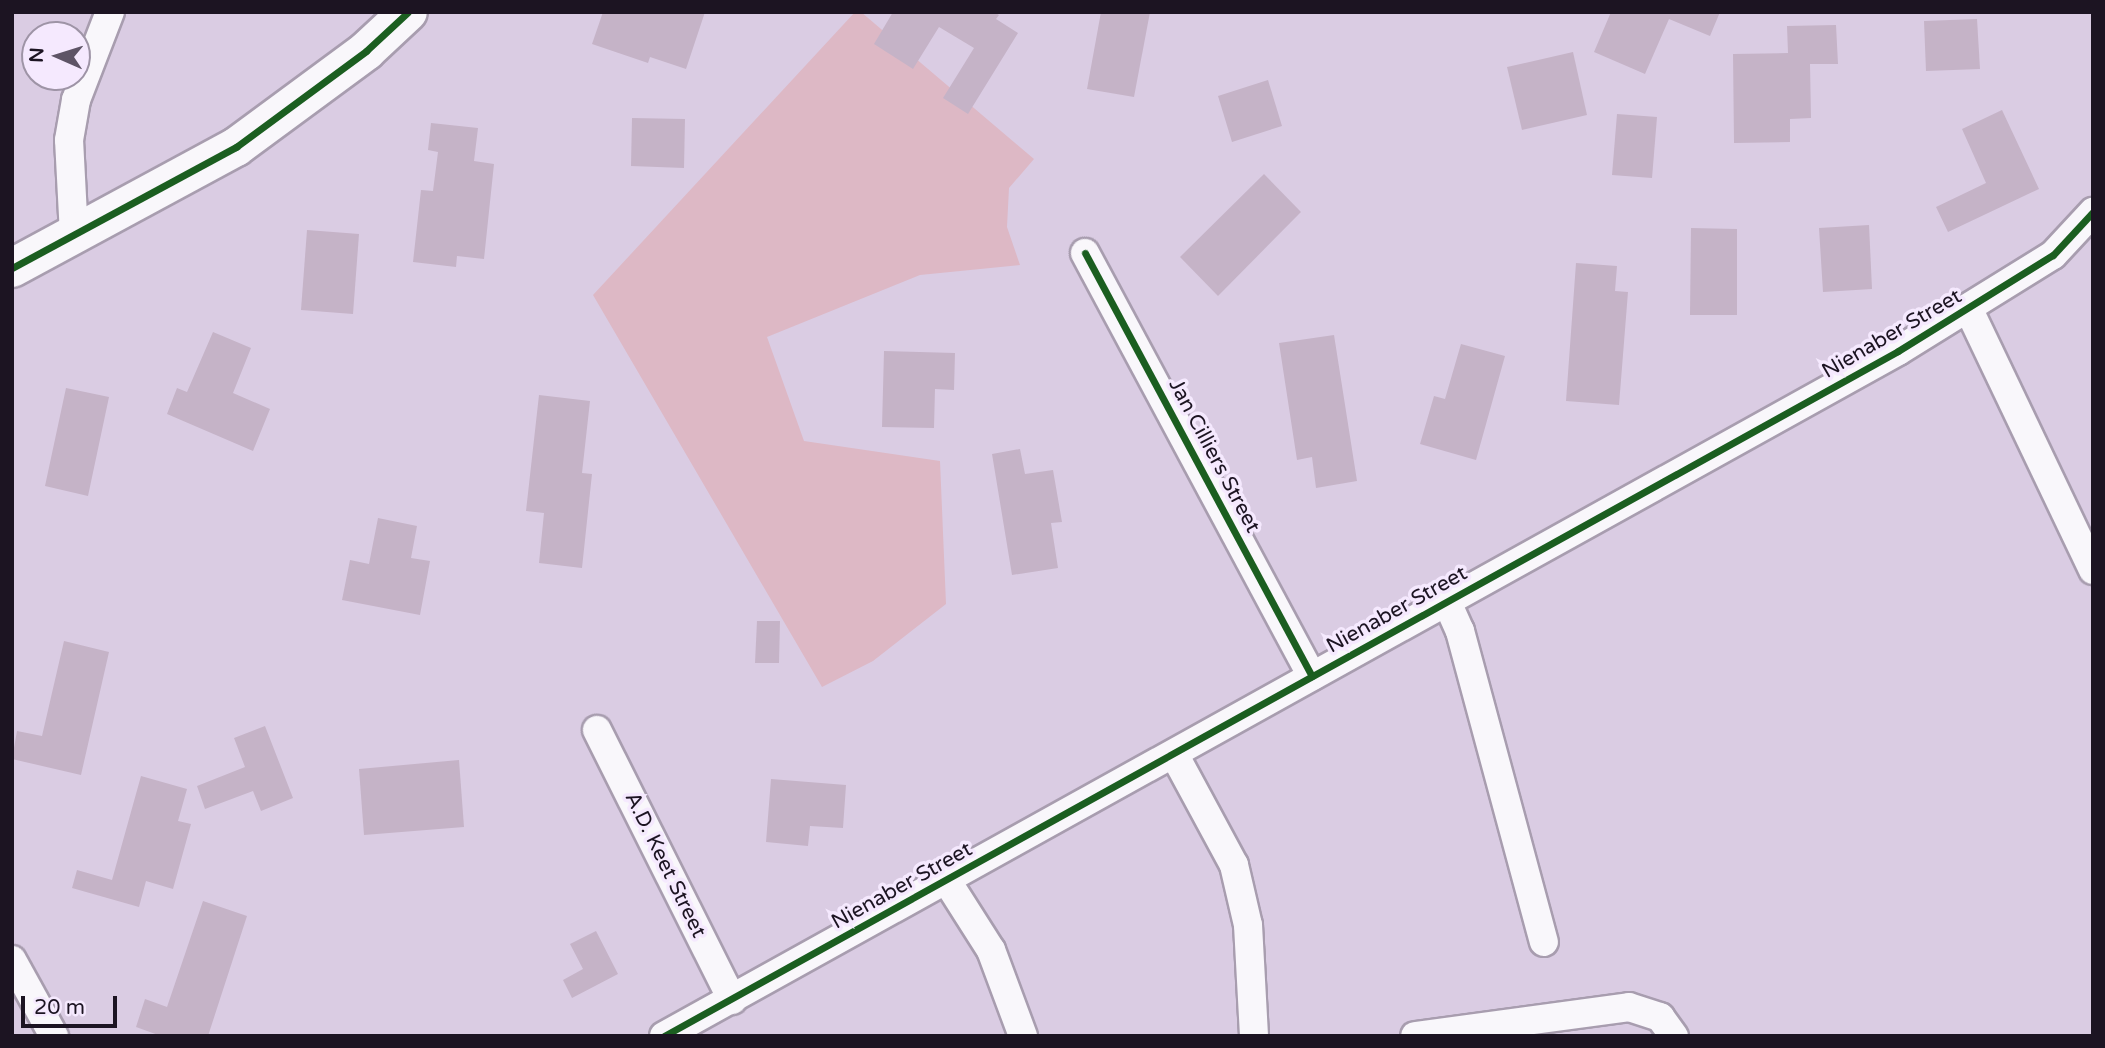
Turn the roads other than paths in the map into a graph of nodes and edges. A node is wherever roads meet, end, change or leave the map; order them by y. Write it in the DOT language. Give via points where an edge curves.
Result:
graph roads {
  1 [pos="110,12"];
  2 [pos="408,12"];
  3 [pos="2093,212"];
  4 [pos="74,235"];
  5 [pos="1085,253"];
  6 [pos="12,268"];
  7 [pos="1969,310"];
  8 [pos="2093,570"];
  9 [pos="1447,602"];
  10 [pos="1312,677"];
  11 [pos="597,730"];
  12 [pos="1174,754"];
  13 [pos="947,881"];
  14 [pos="1545,942"];
  15 [pos="12,960"];
  16 [pos="732,1000"];
  17 [pos="54,1036"];
  18 [pos="664,1036"];
  19 [pos="1023,1036"];
  20 [pos="1254,1036"];
  21 [pos="1415,1036"];
  22 [pos="1674,1036"];
  1 -- 4 [label="street" via="76,100 69,140"];
  2 -- 4 [label="street" via="366,51 236,147"];
  3 -- 7 [label="street, Nienaber Street" via="2053,256"];
  4 -- 6 [label="street"];
  5 -- 10 [label="street, Jan Cilliers Street"];
  7 -- 8 [label="street"];
  7 -- 9 [label="street, Nienaber Street"];
  9 -- 10 [label="street, Nienaber Street"];
  9 -- 14 [label="street" via="1460,631"];
  10 -- 12 [label="street, Nienaber Street"];
  11 -- 16 [label="street, A.D. Keet Street"];
  12 -- 13 [label="street, Nienaber Street"];
  12 -- 20 [label="street" via="1234,865 1248,925"];
  13 -- 16 [label="street, Nienaber Street"];
  13 -- 19 [label="street" via="991,950"];
  15 -- 17 [label="street"];
  16 -- 18 [label="street, Nienaber Street"];
  21 -- 22 [label="street" via="1629,1007 1660,1017"];
}
